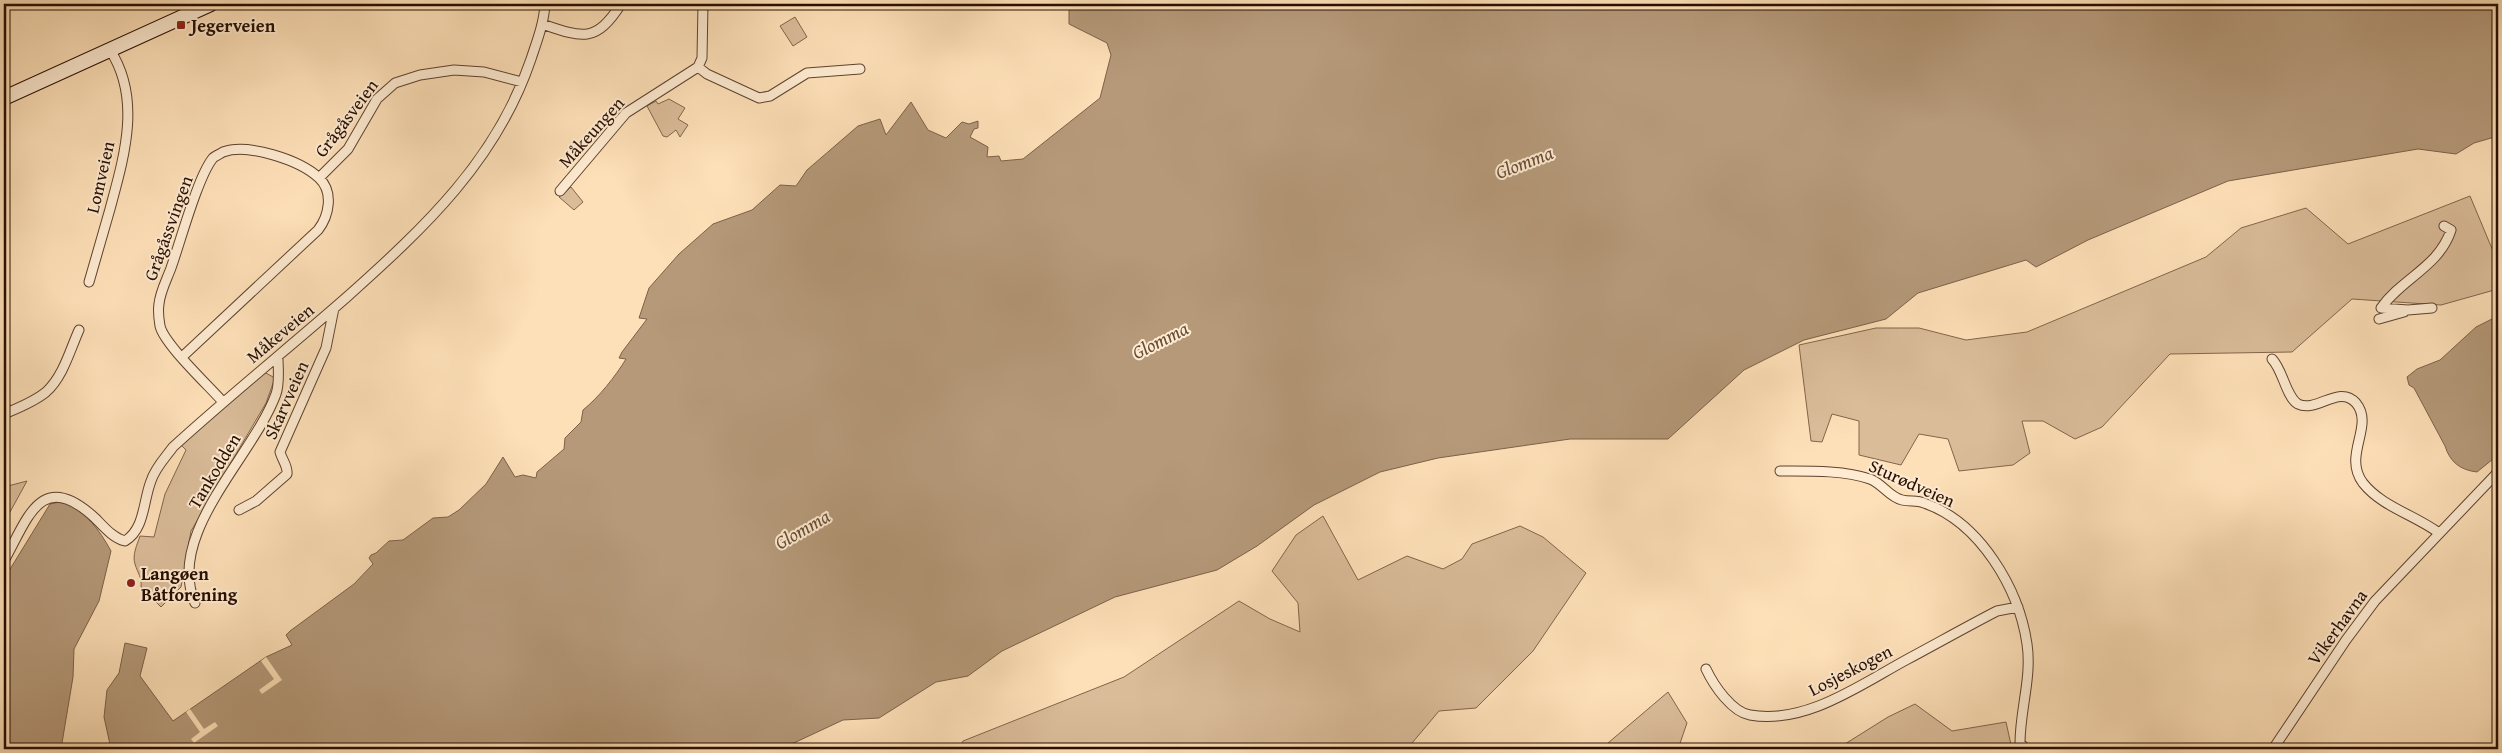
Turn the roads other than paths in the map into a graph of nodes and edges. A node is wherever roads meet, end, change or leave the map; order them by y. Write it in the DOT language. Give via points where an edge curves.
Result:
graph roads {
  1 [pos="208,4"];
  2 [pos="545,4"];
  3 [pos="621,4"];
  4 [pos="703,4"];
  5 [pos="542,24"];
  6 [pos="110,50"];
  7 [pos="698,67"];
  8 [pos="860,69"];
  9 [pos="522,82"];
  10 [pos="4,98"];
  11 [pos="319,178"];
  12 [pos="560,191"];
  13 [pos="2444,226"];
  14 [pos="89,282"];
  15 [pos="334,308"];
  16 [pos="2432,308"];
  17 [pos="2414,310"];
  18 [pos="2379,319"];
  19 [pos="79,330"];
  20 [pos="182,357"];
  21 [pos="278,357"];
  22 [pos="2272,358"];
  23 [pos="223,402"];
  24 [pos="4,414"];
  25 [pos="1780,470"];
  26 [pos="2498,472"];
  27 [pos="239,510"];
  28 [pos="2439,533"];
  29 [pos="4,561"];
  30 [pos="194,603"];
  31 [pos="2018,607"];
  32 [pos="1706,670"];
  33 [pos="2026,749"];
  34 [pos="2273,749"];
  1 -- 6 [label="main road"];
  2 -- 5 [label="street, Måkeveien"];
  3 -- 5 [label="street" via="605,26 593,34 572,34"];
  4 -- 7 [label="street" via="702,58"];
  5 -- 9 [label="street, Måkeveien"];
  6 -- 10 [label="main road"];
  6 -- 14 [label="street, Lomveien" via="126,87 127,117 120,178"];
  7 -- 8 [label="street" via="759,98 770,96 807,73"];
  7 -- 12 [label="street, Måkeungen" via="626,113"];
  9 -- 11 [label="street, Grågåsveien" via="484,72 454,70 395,82 377,99 348,149"];
  9 -- 15 [label="street, Måkeveien" via="485,152 457,190 394,254"];
  11 -- 20 [label="street, Grågåsveien" via="328,201 326,218 318,230"];
  11 -- 20 [label="street, Grågåssvingen" via="287,161 258,151 232,150 214,157 200,185 159,304 160,328"];
  13 -- 17 [label="street" via="2451,230 2434,260 2411,277 2382,308"];
  15 -- 21 [label="street, Måkeveien"];
  15 -- 27 [label="street, Skarvveien" via="326,348 280,452 287,474 256,501"];
  16 -- 17 [label="street"];
  17 -- 18 [label="street"];
  19 -- 24 [label="street" via="60,374 46,392"];
  20 -- 23 [label="street, Grågåssvingen"];
  21 -- 23 [label="street, Måkeveien"];
  21 -- 30 [label="street, Tankodden" via="276,394 241,459 207,511 190,556 188,588"];
  22 -- 28 [label="street" via="2290,395 2298,404 2310,405 2340,396 2354,401 2362,419 2354,459 2363,483 2380,499"];
  23 -- 29 [label="street, Måkeveien" via="173,447 151,478 134,536 125,541 118,539 86,510 69,498 58,496 44,499 30,513"];
  25 -- 31 [label="street, Sturødveien" via="1856,475 1875,481 1902,500 1926,503 1944,513 1973,535 1989,555 2005,578"];
  26 -- 28 [label="street, Vikerhavna"];
  28 -- 34 [label="street, Vikerhavna" via="2359,621"];
  31 -- 32 [label="street, Losjeskogen" via="1997,611 1837,697 1796,713 1764,716 1743,713 1714,684"];
  31 -- 33 [label="street, Sturødveien" via="2028,647 2026,693 2020,724 2020,743"];
}
